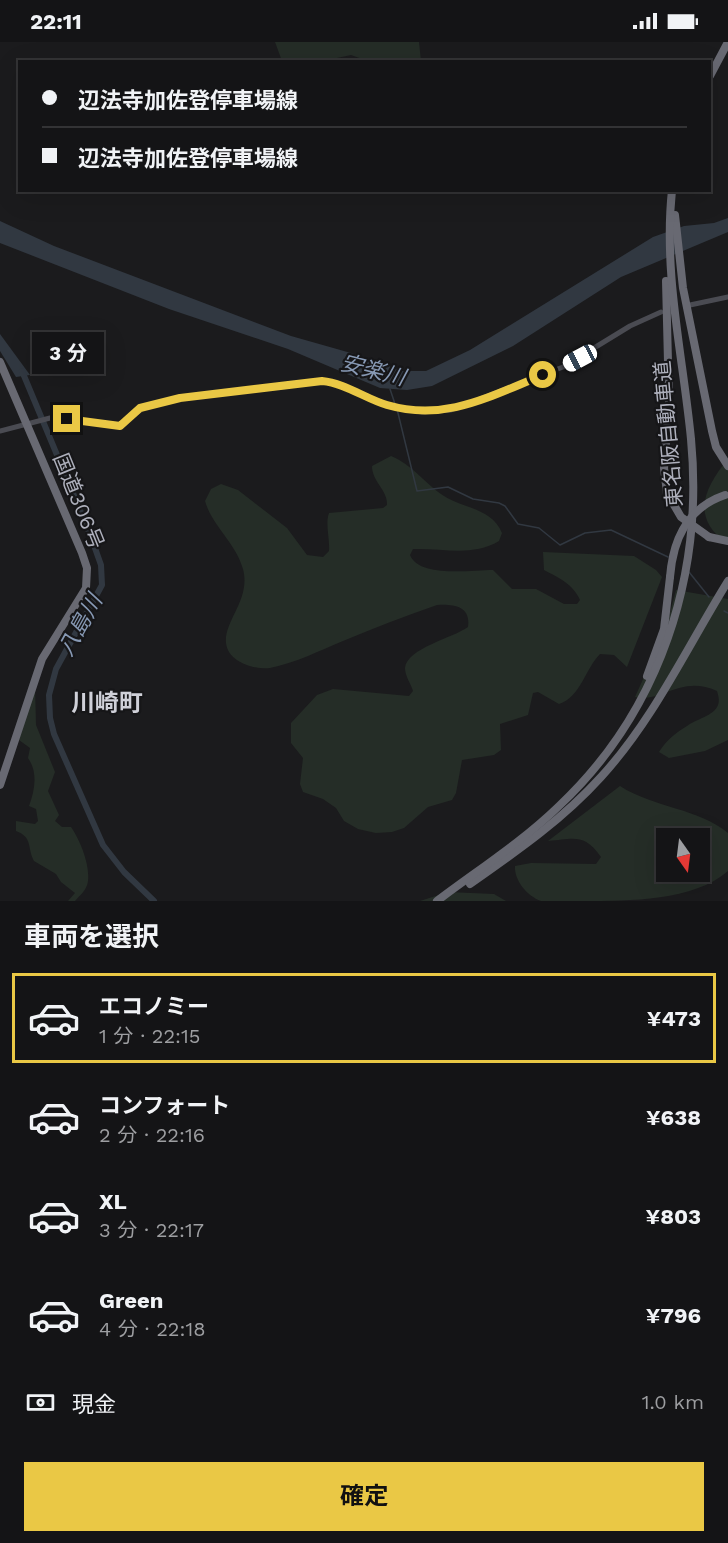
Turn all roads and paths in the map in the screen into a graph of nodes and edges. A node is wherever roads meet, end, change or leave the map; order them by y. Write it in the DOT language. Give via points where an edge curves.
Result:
graph roads {
  1 [pos="722,42"];
  2 [pos="728,42"];
  3 [pos="711,63"];
  4 [pos="711,74"];
  5 [pos="672,192"];
  6 [pos="677,192"];
  7 [pos="671,216"];
  8 [pos="673,278"];
  9 [pos="728,297"];
  10 [pos="690,305"];
  11 [pos="661,312"];
  12 [pos="0,362"];
  13 [pos="28,423"];
  14 [pos="0,431"];
  15 [pos="728,466"];
  16 [pos="727,495"];
  17 [pos="728,541"];
  18 [pos="688,580"];
  19 [pos="728,581"];
  20 [pos="0,785"];
  21 [pos="578,788"];
  22 [pos="467,885"];
  23 [pos="437,901"];
  24 [pos="446,901"];
  1 -- 3 [label="highway"];
  2 -- 4 [label="highway"];
  5 -- 7 [label="highway, 東名阪自動車道"];
  6 -- 7 [label="highway, 東名阪自動車道"];
  7 -- 8 [label="highway, 東名阪自動車道"];
  8 -- 15 [label="highway" via="695,350 716,447"];
  8 -- 17 [label="highway, bridge" via="664,468 667,493 677,512 691,526 709,537"];
  8 -- 18 [label="highway, 東名阪自動車道" via="694,477"];
  9 -- 10 [label="main road"];
  11 -- 13 [label="main road" via="563,367 466,405 436,412 393,407 322,381 180,398 140,408 120,426 50,418"];
  12 -- 13 [label="highway, 国道306号"];
  13 -- 14 [label="main road"];
  13 -- 20 [label="highway, 国道306号" via="82,553 87,578 81,599 42,659"];
  16 -- 21 [label="highway, bridge" via="703,506 685,524 675,544 664,629 641,692 617,735"];
  18 -- 21 [label="highway, 東名阪自動車道" via="645,692 613,745"];
  18 -- 22 [label="highway, 東名阪自動車道" via="678,627 658,678 610,757 552,819"];
  19 -- 22 [label="highway" via="666,688 603,776 549,827"];
  21 -- 23 [label="highway, 東名阪自動車道" via="529,833"];
  22 -- 24 [label="highway, 東名阪自動車道"];
}
